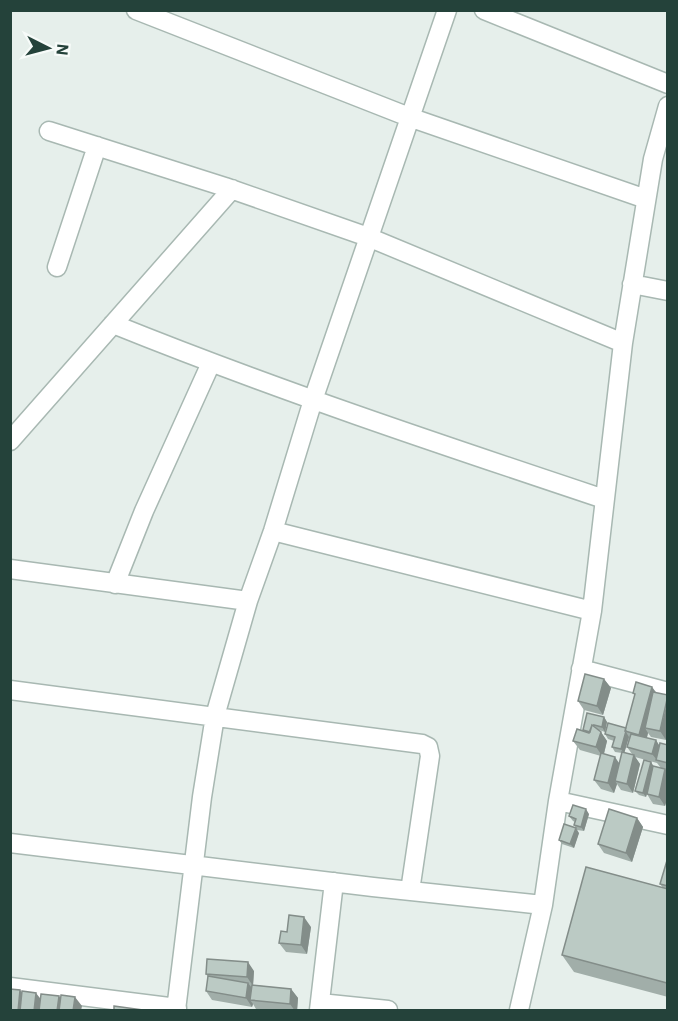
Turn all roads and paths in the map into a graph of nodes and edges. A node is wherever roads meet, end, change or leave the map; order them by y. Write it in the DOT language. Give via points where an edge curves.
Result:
graph roads {
  1 [pos="136,10"];
  2 [pos="447,10"];
  3 [pos="484,10"];
  4 [pos="668,84"];
  5 [pos="668,106"];
  6 [pos="409,117"];
  7 [pos="49,131"];
  8 [pos="97,146"];
  9 [pos="660,161"];
  10 [pos="232,189"];
  11 [pos="646,198"];
  12 [pos="369,237"];
  13 [pos="57,267"];
  14 [pos="632,284"];
  15 [pos="668,291"];
  16 [pos="113,324"];
  17 [pos="623,344"];
  18 [pos="211,363"];
  19 [pos="313,400"];
  20 [pos="17,424"];
  21 [pos="10,441"];
  22 [pos="604,499"];
  23 [pos="273,531"];
  24 [pos="10,569"];
  25 [pos="115,585"];
  26 [pos="248,601"];
  27 [pos="592,611"];
  28 [pos="581,669"];
  29 [pos="10,690"];
  30 [pos="668,692"];
  31 [pos="215,716"];
  32 [pos="558,801"];
  33 [pos="668,825"];
  34 [pos="10,843"];
  35 [pos="194,865"];
  36 [pos="334,882"];
  37 [pos="410,891"];
  38 [pos="543,905"];
  39 [pos="10,987"];
  40 [pos="319,1007"];
  41 [pos="176,1009"];
  42 [pos="388,1011"];
  43 [pos="519,1011"];
  1 -- 6 [label="street"];
  2 -- 6 [label="street"];
  3 -- 4 [label="street"];
  5 -- 9 [label="street"];
  6 -- 11 [label="street"];
  6 -- 12 [label="street"];
  7 -- 8 [label="street"];
  8 -- 10 [label="street"];
  8 -- 13 [label="street"];
  9 -- 11 [label="street"];
  10 -- 12 [label="street"];
  10 -- 16 [label="street"];
  11 -- 14 [label="street"];
  12 -- 17 [label="street"];
  12 -- 19 [label="street"];
  14 -- 15 [label="street"];
  14 -- 17 [label="street"];
  16 -- 18 [label="street"];
  16 -- 20 [label="street"];
  17 -- 22 [label="street"];
  18 -- 19 [label="street"];
  18 -- 25 [label="street"];
  19 -- 22 [label="street"];
  19 -- 23 [label="street"];
  20 -- 21 [label="street"];
  22 -- 27 [label="street"];
  23 -- 26 [label="street"];
  23 -- 27 [label="street"];
  24 -- 25 [label="street"];
  25 -- 26 [label="street"];
  26 -- 31 [label="street"];
  27 -- 28 [label="street"];
  28 -- 30 [label="street"];
  28 -- 32 [label="street"];
  29 -- 31 [label="street"];
  31 -- 35 [label="street"];
  31 -- 37 [label="street" via="428,747 430,756"];
  32 -- 33 [label="street"];
  32 -- 38 [label="street"];
  34 -- 35 [label="street"];
  35 -- 36 [label="street"];
  35 -- 41 [label="street"];
  36 -- 37 [label="street"];
  36 -- 40 [label="street"];
  37 -- 38 [label="street"];
  38 -- 43 [label="street"];
  39 -- 41 [label="street"];
  40 -- 42 [label="street"];
}
